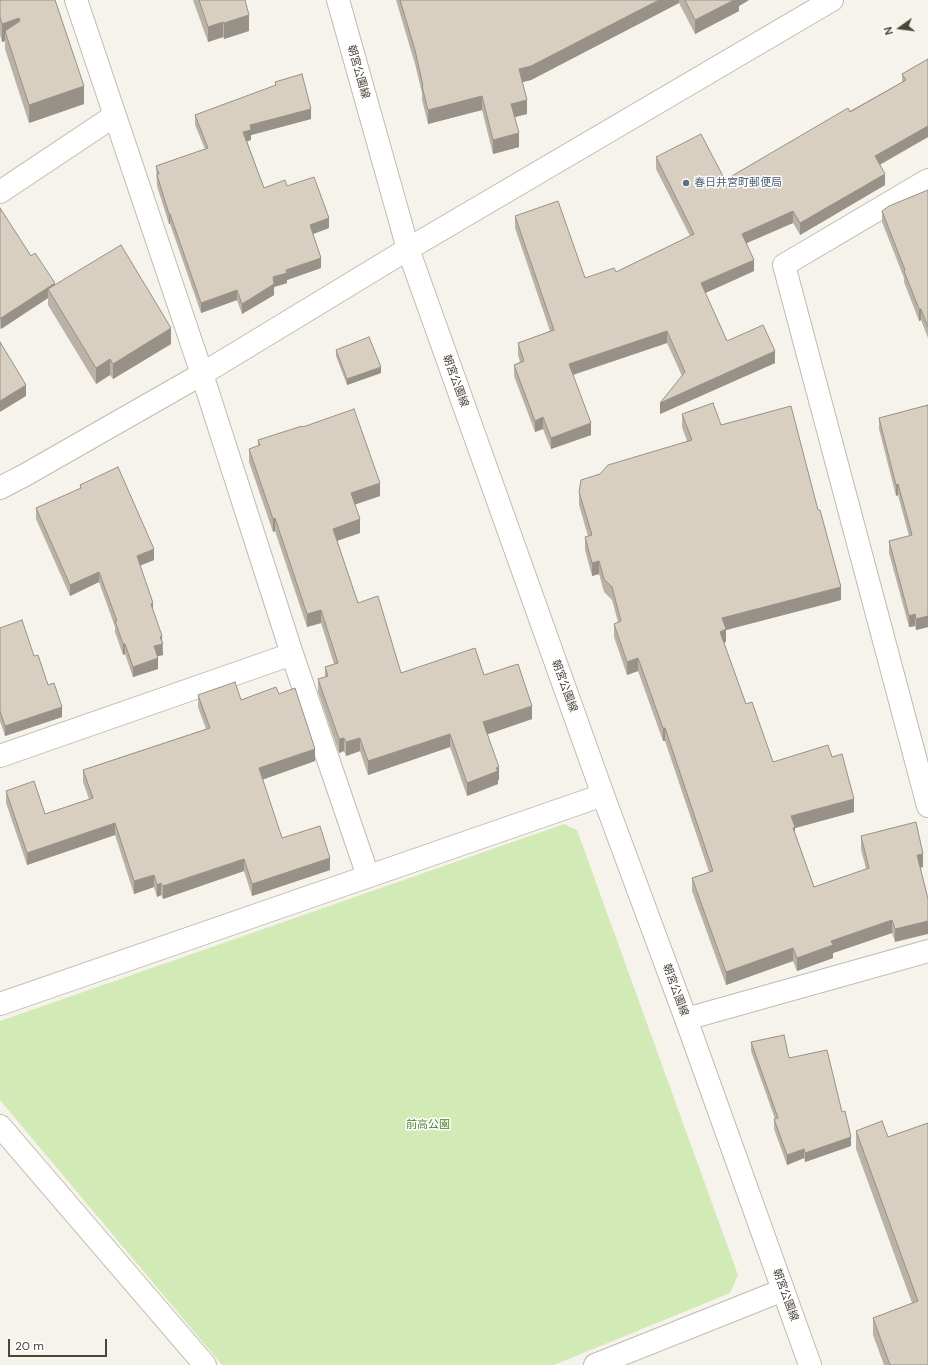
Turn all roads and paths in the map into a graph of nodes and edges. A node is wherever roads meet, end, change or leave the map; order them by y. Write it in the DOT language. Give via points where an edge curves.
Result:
graph roads {
  1 [pos="76,0"];
  2 [pos="338,0"];
  3 [pos="832,0"];
  4 [pos="114,116"];
  5 [pos="928,180"];
  6 [pos="0,192"];
  7 [pos="408,249"];
  8 [pos="202,374"];
  9 [pos="0,488"];
  10 [pos="292,654"];
  11 [pos="0,756"];
  12 [pos="603,795"];
  13 [pos="928,806"];
  14 [pos="368,876"];
  15 [pos="928,951"];
  16 [pos="0,1004"];
  17 [pos="686,1019"];
  18 [pos="0,1126"];
  19 [pos="783,1290"];
  20 [pos="205,1365"];
  21 [pos="594,1365"];
  22 [pos="810,1365"];
  1 -- 4 [label="street"];
  2 -- 7 [label="street, 朝宮公園線"];
  3 -- 7 [label="street"];
  4 -- 6 [label="street"];
  4 -- 8 [label="street"];
  5 -- 13 [label="street" via="784,265"];
  7 -- 8 [label="street"];
  7 -- 12 [label="street, 朝宮公園線"];
  8 -- 9 [label="street"];
  8 -- 10 [label="street"];
  10 -- 11 [label="street"];
  10 -- 14 [label="street"];
  12 -- 14 [label="street"];
  12 -- 17 [label="street, 朝宮公園線"];
  14 -- 16 [label="street"];
  15 -- 17 [label="street"];
  17 -- 19 [label="street, 朝宮公園線"];
  18 -- 20 [label="street"];
  19 -- 21 [label="street"];
  19 -- 22 [label="street, 朝宮公園線"];
}
